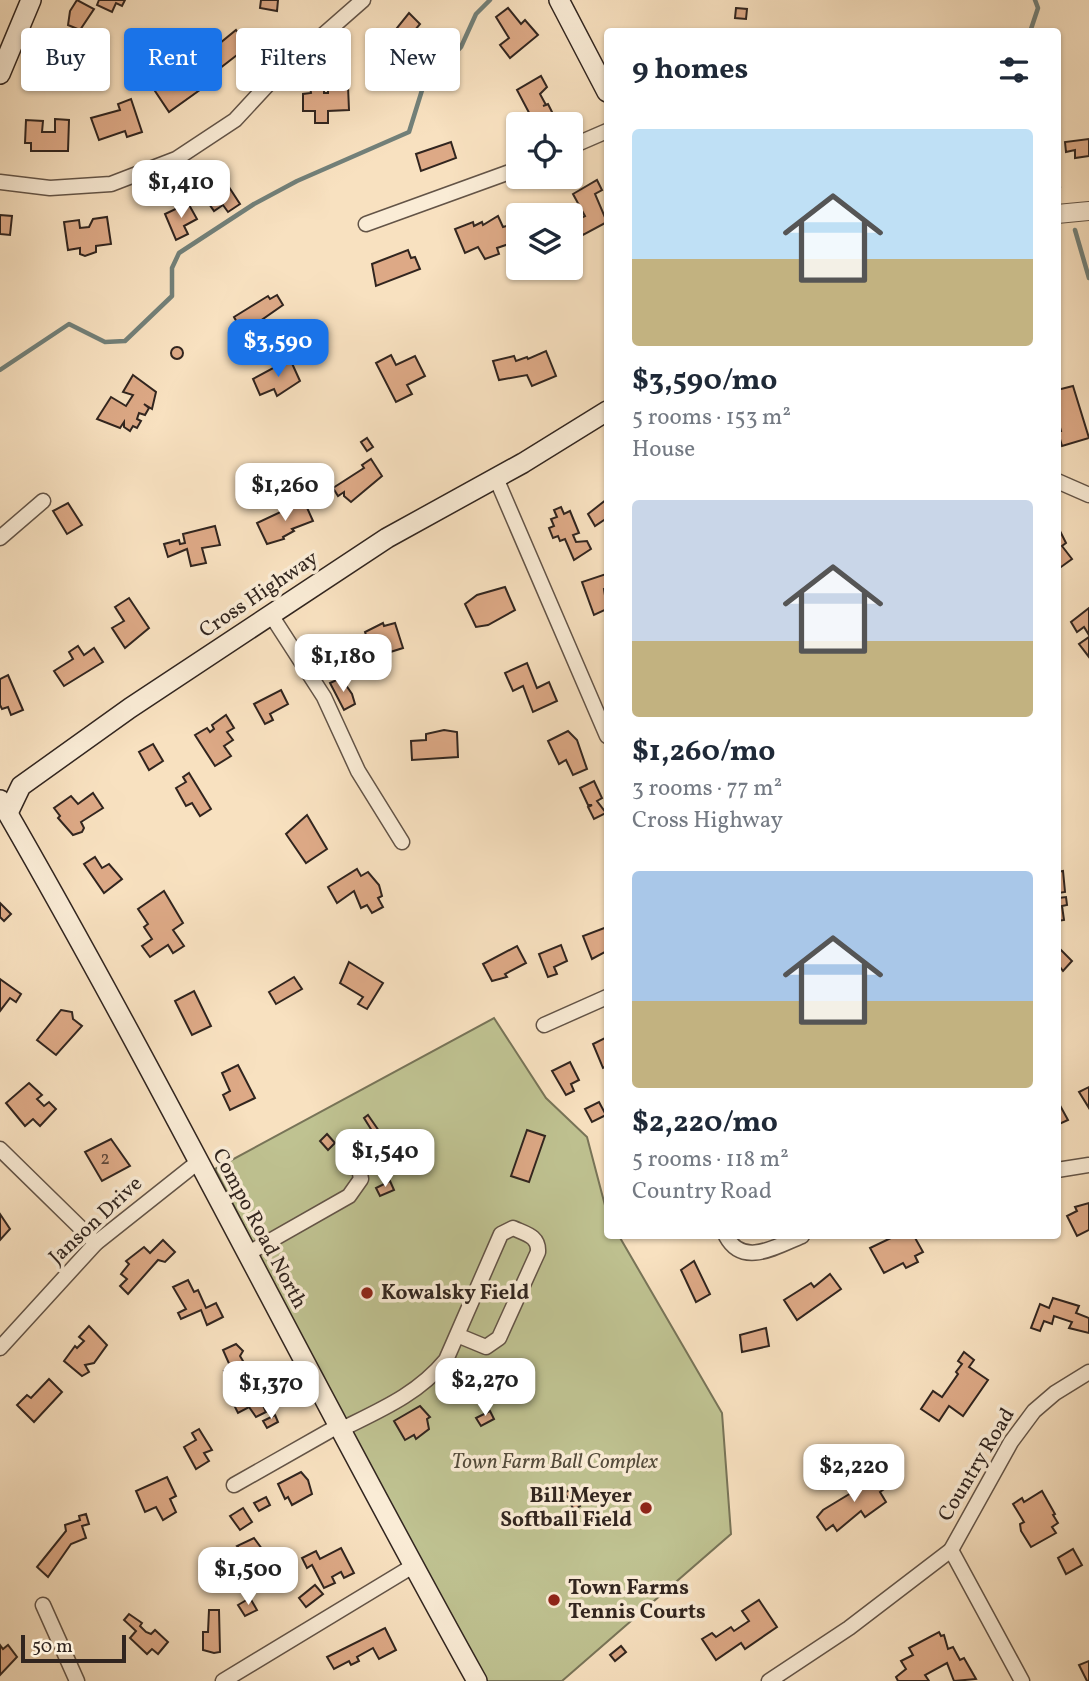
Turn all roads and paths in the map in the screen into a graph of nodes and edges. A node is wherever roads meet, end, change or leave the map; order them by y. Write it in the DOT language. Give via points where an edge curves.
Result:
graph roads {
  1 [pos="31,0"];
  2 [pos="363,0"];
  3 [pos="559,0"];
  4 [pos="0,74"];
  5 [pos="604,86"];
  6 [pos="604,132"];
  7 [pos="583,141"];
  8 [pos="506,173"];
  9 [pos="0,182"];
  10 [pos="1089,211"];
  11 [pos="1061,214"];
  12 [pos="366,223"];
  13 [pos="604,413"];
  14 [pos="496,478"];
  15 [pos="1061,483"];
  16 [pos="1089,495"];
  17 [pos="43,501"];
  18 [pos="0,538"];
  19 [pos="271,615"];
  20 [pos="604,729"];
  21 [pos="3,813"];
  22 [pos="402,842"];
  23 [pos="604,998"];
  24 [pos="544,1025"];
  25 [pos="0,1149"];
  26 [pos="198,1161"];
  27 [pos="358,1163"];
  28 [pos="1089,1165"];
  29 [pos="1061,1169"];
  30 [pos="728,1239"];
  31 [pos="793,1239"];
  32 [pos="96,1243"];
  33 [pos="247,1254"];
  34 [pos="457,1335"];
  35 [pos="0,1348"];
  36 [pos="1089,1372"];
  37 [pos="339,1428"];
  38 [pos="234,1485"];
  39 [pos="951,1550"];
  40 [pos="413,1566"];
  41 [pos="43,1605"];
  42 [pos="77,1681"];
  43 [pos="223,1681"];
  44 [pos="477,1681"];
  45 [pos="769,1681"];
  46 [pos="1023,1681"];
  1 -- 4 [label="main road"];
  2 -- 9 [label="street" via="273,79 235,120 176,159 111,184 50,188"];
  3 -- 5 [label="main road"];
  6 -- 7 [label="street"];
  8 -- 12 [label="street"];
  10 -- 11 [label="street"];
  13 -- 14 [label="main road, Cross Highway"];
  14 -- 19 [label="main road, Cross Highway" via="387,538"];
  14 -- 20 [label="street"];
  15 -- 16 [label="street"];
  17 -- 18 [label="street"];
  19 -- 21 [label="main road, Cross Highway" via="21,786"];
  19 -- 22 [label="street" via="324,697 358,771"];
  21 -- 26 [label="main road, Compo Road North" via="90,956"];
  23 -- 24 [label="street"];
  25 -- 32 [label="street"];
  26 -- 32 [label="street, Janson Drive"];
  26 -- 33 [label="main road, Compo Road North"];
  27 -- 33 [label="street" via="361,1179 349,1196"];
  28 -- 29 [label="street"];
  30 -- 31 [label="street" via="737,1250 749,1254"];
  32 -- 35 [label="street, Janson Drive"];
  33 -- 37 [label="main road, Compo Road North"];
  34 -- 34 [label="street" via="501,1234 513,1228 534,1237 537,1252 499,1338 486,1347"];
  34 -- 37 [label="street" via="446,1360 417,1390"];
  36 -- 39 [label="street, Country Road" via="1034,1411 1011,1442"];
  37 -- 38 [label="street"];
  37 -- 40 [label="main road, Compo Road North"];
  39 -- 45 [label="street, Country Road" via="849,1628"];
  39 -- 46 [label="street"];
  40 -- 43 [label="street"];
  40 -- 44 [label="main road, Compo Road North"];
  41 -- 42 [label="street"];
}
